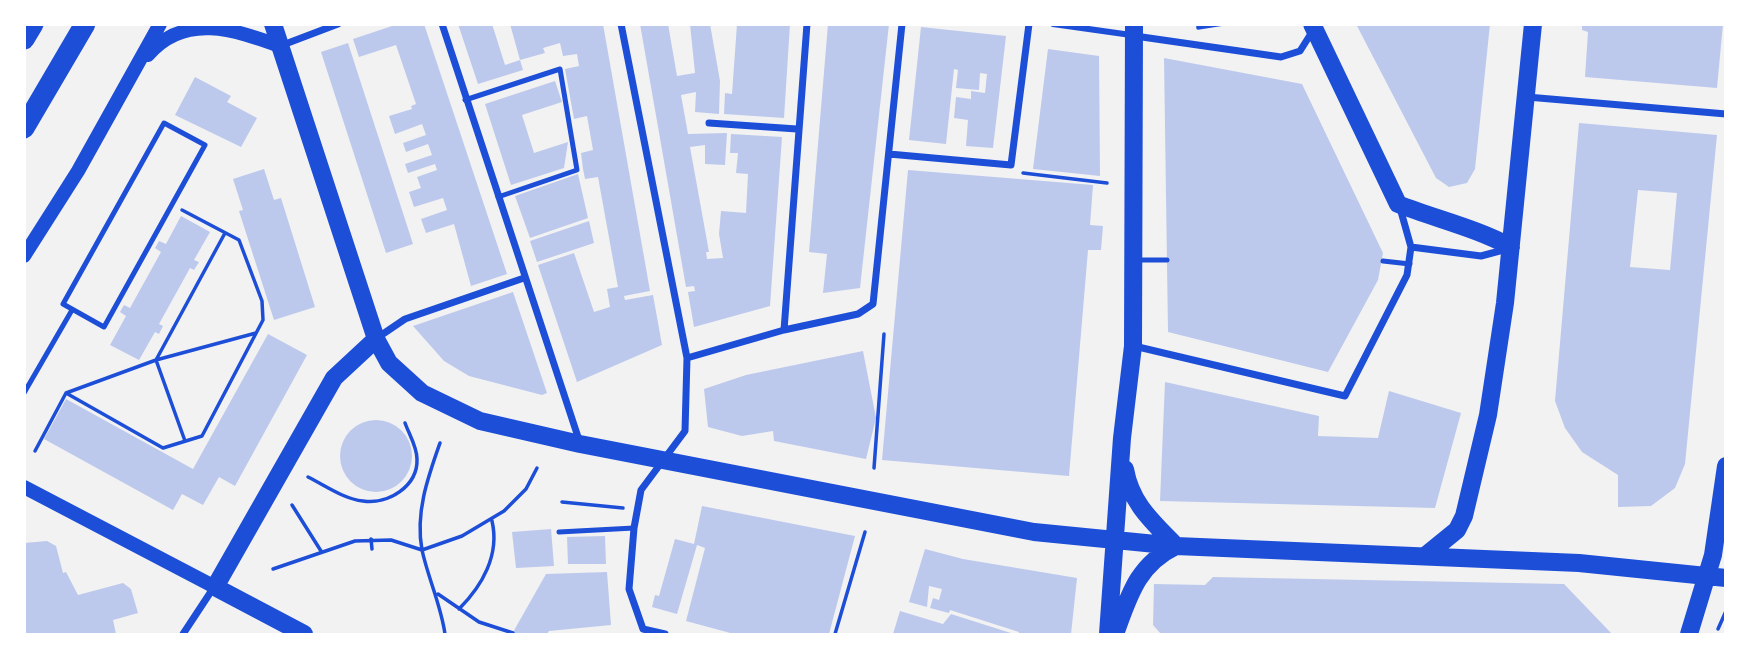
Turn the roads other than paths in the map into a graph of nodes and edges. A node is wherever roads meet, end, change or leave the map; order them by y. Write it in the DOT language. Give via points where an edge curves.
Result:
graph roads {
  1 [pos="33,24"];
  2 [pos="85,24"];
  3 [pos="160,24"];
  4 [pos="273,24"];
  5 [pos="338,24"];
  6 [pos="442,24"];
  7 [pos="621,24"];
  8 [pos="807,24"];
  9 [pos="902,24"];
  10 [pos="1029,24"];
  11 [pos="1054,24"];
  12 [pos="1532,24"];
  13 [pos="1313,26"];
  14 [pos="1135,30"];
  15 [pos="24,39"];
  16 [pos="280,46"];
  17 [pos="130,82"];
  18 [pos="1525,97"];
  19 [pos="466,100"];
  20 [pos="1726,114"];
  21 [pos="709,123"];
  22 [pos="24,128"];
  23 [pos="797,129"];
  24 [pos="889,154"];
  25 [pos="498,197"];
  26 [pos="1398,204"];
  27 [pos="1411,247"];
  28 [pos="1511,247"];
  29 [pos="24,256"];
  30 [pos="1134,260"];
  31 [pos="1167,260"];
  32 [pos="1383,261"];
  33 [pos="1410,264"];
  34 [pos="524,278"];
  35 [pos="72,310"];
  36 [pos="784,330"];
  37 [pos="376,339"];
  38 [pos="1133,346"];
  39 [pos="687,358"];
  40 [pos="24,393"];
  41 [pos="1122,438"];
  42 [pos="580,444"];
  43 [pos="664,460"];
  44 [pos="1726,466"];
  45 [pos="24,487"];
  46 [pos="634,528"];
  47 [pos="559,532"];
  48 [pos="1115,541"];
  49 [pos="1177,546"];
  50 [pos="1425,556"];
  51 [pos="1717,577"];
  52 [pos="215,587"];
  53 [pos="183,635"];
  54 [pos="304,635"];
  55 [pos="664,635"];
  56 [pos="1108,635"];
  57 [pos="1115,635"];
  58 [pos="1689,635"];
  1 -- 15 [label="highway"];
  2 -- 22 [label="highway"];
  3 -- 17 [label="main road"];
  4 -- 16 [label="main road"];
  5 -- 16 [label="street"];
  6 -- 19 [label="street"];
  7 -- 39 [label="street"];
  8 -- 23 [label="street"];
  9 -- 24 [label="street"];
  10 -- 24 [label="street" via="1011,164"];
  11 -- 14 [label="street"];
  12 -- 18 [label="main road"];
  13 -- 14 [label="street" via="1300,51 1281,57"];
  13 -- 26 [label="main road"];
  14 -- 30 [label="main road"];
  16 -- 17 [label="main road" via="230,28 188,30 150,52"];
  16 -- 37 [label="main road"];
  17 -- 29 [label="main road"];
  18 -- 20 [label="street"];
  18 -- 28 [label="main road"];
  19 -- 25 [label="street"];
  19 -- 25 [label="lane" via="560,69 577,170"];
  21 -- 23 [label="street"];
  23 -- 36 [label="street"];
  24 -- 36 [label="street" via="874,299 865,312"];
  25 -- 34 [label="street"];
  26 -- 27 [label="street"];
  26 -- 28 [label="main road" via="1454,226 1484,232"];
  27 -- 28 [label="street" via="1482,256"];
  27 -- 33 [label="street"];
  28 -- 50 [label="main road" via="1493,388 1468,505 1457,530"];
  30 -- 31 [label="lane"];
  30 -- 38 [label="main road"];
  32 -- 33 [label="lane"];
  33 -- 38 [label="street" via="1345,396"];
  34 -- 37 [label="street" via="405,319"];
  34 -- 42 [label="street"];
  35 -- 35 [label="lane" via="104,327 205,145 164,123 63,304"];
  35 -- 40 [label="lane"];
  36 -- 39 [label="street"];
  37 -- 42 [label="main road" via="398,373 439,403 480,421"];
  37 -- 52 [label="main road" via="334,379"];
  38 -- 41 [label="main road"];
  39 -- 43 [label="street" via="685,432"];
  41 -- 48 [label="main road"];
  41 -- 49 [label="main road" via="1132,496"];
  42 -- 43 [label="main road"];
  43 -- 46 [label="street" via="641,490"];
  43 -- 48 [label="main road" via="1034,532"];
  44 -- 51 [label="main road"];
  45 -- 52 [label="main road"];
  46 -- 47 [label="lane"];
  46 -- 55 [label="street" via="629,589 643,629"];
  48 -- 49 [label="main road"];
  48 -- 56 [label="main road"];
  49 -- 50 [label="main road"];
  49 -- 57 [label="main road" via="1143,570"];
  50 -- 51 [label="main road" via="1580,563"];
  51 -- 58 [label="main road"];
  52 -- 53 [label="street"];
  52 -- 54 [label="main road"];
}
